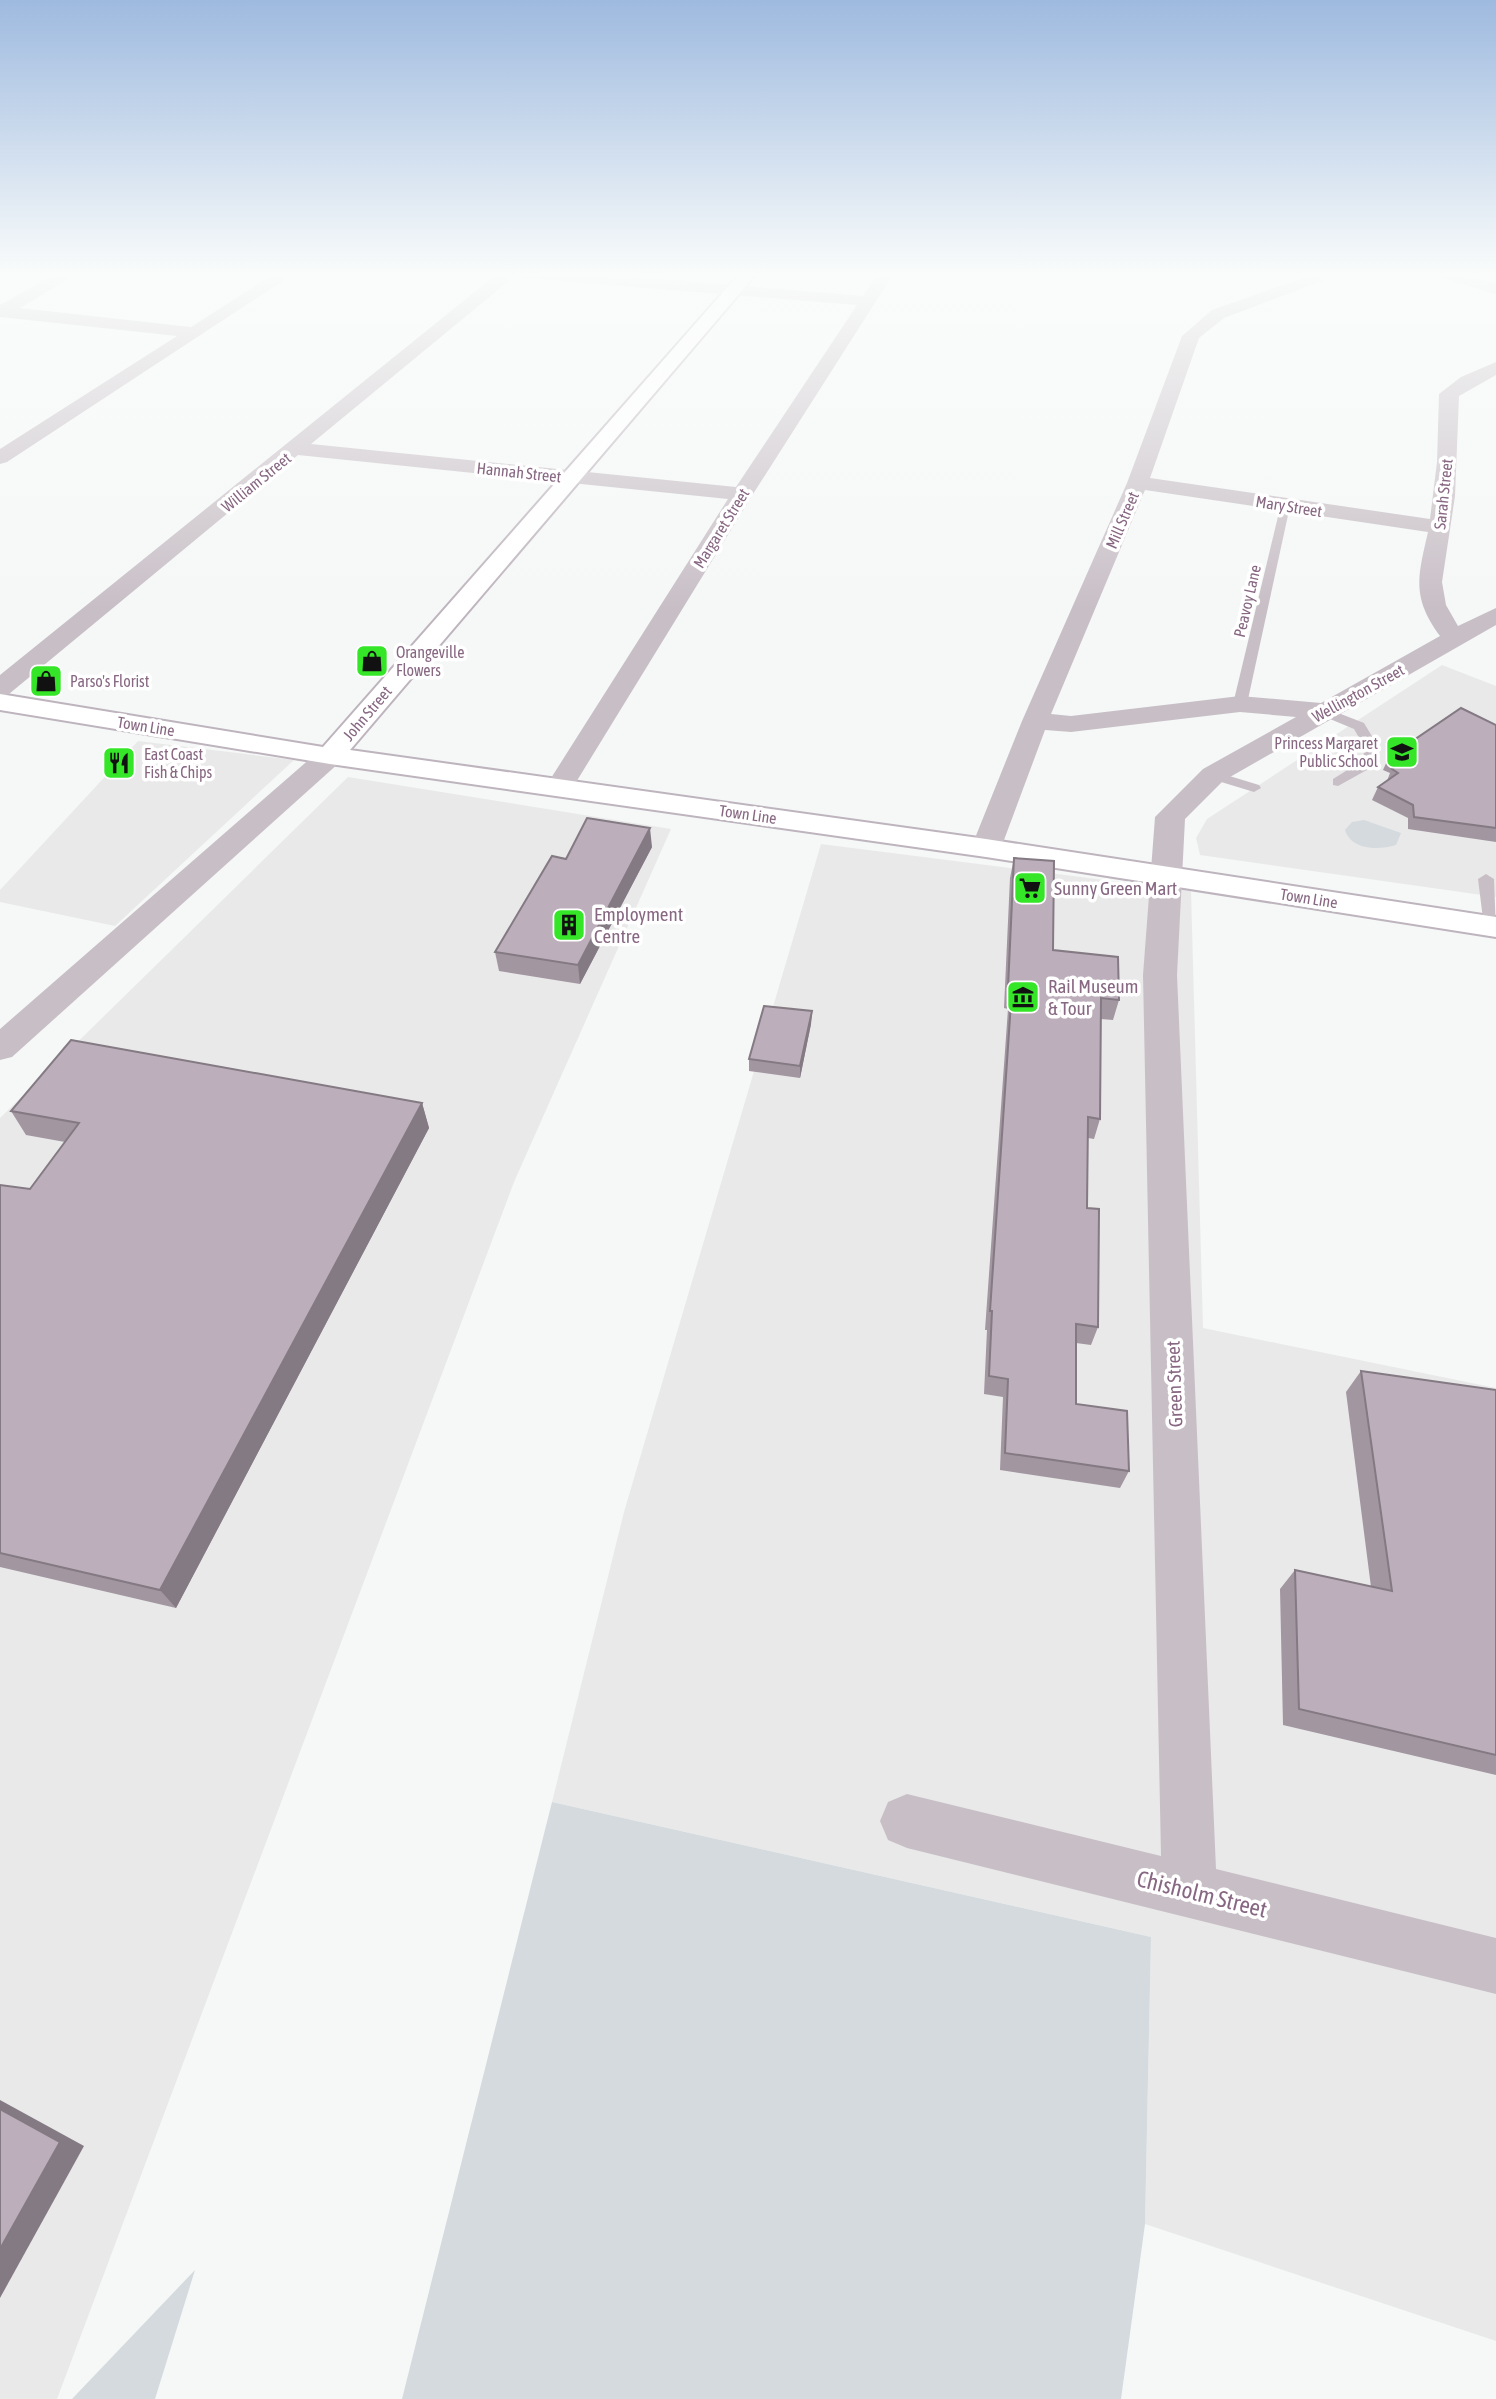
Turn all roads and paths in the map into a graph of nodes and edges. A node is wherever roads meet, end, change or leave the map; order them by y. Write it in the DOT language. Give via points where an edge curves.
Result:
graph roads {
  1 [pos="113,385"];
  2 [pos="375,385"];
  3 [pos="652,385"];
  4 [pos="813,385"];
  5 [pos="1173,385"];
  6 [pos="1462,385"];
  7 [pos="297,449"];
  8 [pos="0,458"];
  9 [pos="570,478"];
  10 [pos="1138,483"];
  11 [pos="742,494"];
  12 [pos="1285,506"];
  13 [pos="1440,527"];
  14 [pos="1496,615"];
  15 [pos="1455,639"];
  16 [pos="0,688"];
  17 [pos="0,702"];
  18 [pos="1240,704"];
  19 [pos="1324,711"];
  20 [pos="1035,721"];
  21 [pos="330,756"];
  22 [pos="1213,775"];
  23 [pos="1338,782"];
  24 [pos="560,786"];
  25 [pos="1254,788"];
  26 [pos="986,848"];
  27 [pos="1165,876"];
  28 [pos="1486,879"];
  29 [pos="1494,927"];
  30 [pos="13,1020"];
  31 [pos="0,1048"];
  32 [pos="907,1821"];
  33 [pos="1194,1892"];
  34 [pos="1496,1966"];
  1 -- 8 [label="street"];
  2 -- 7 [label="street, William Street"];
  3 -- 9 [label="main road, John Street"];
  4 -- 11 [label="street, Margaret Street"];
  5 -- 10 [label="street, Mill Street"];
  6 -- 13 [label="street, Sarah Street" via="1449,394"];
  7 -- 9 [label="street, Hannah Street"];
  7 -- 16 [label="street, William Street"];
  9 -- 11 [label="street, Hannah Street"];
  9 -- 21 [label="main road, John Street"];
  10 -- 12 [label="street, Mary Street"];
  10 -- 20 [label="street, Mill Street"];
  11 -- 24 [label="street, Margaret Street"];
  12 -- 13 [label="street, Mary Street"];
  12 -- 18 [label="lane, Peavoy Lane"];
  13 -- 15 [label="street, Sarah Street" via="1429,583 1440,622"];
  14 -- 15 [label="street, Wellington Street"];
  15 -- 19 [label="street, Wellington Street"];
  17 -- 21 [label="main road, Town Line"];
  18 -- 19 [label="street"];
  18 -- 20 [label="street" via="1071,724"];
  19 -- 22 [label="street, Wellington Street"];
  19 -- 23 [label="lane" via="1359,726 1372,748 1369,764"];
  20 -- 26 [label="street, Mill Street"];
  21 -- 24 [label="main road, Town Line"];
  21 -- 30 [label="street, John Street"];
  22 -- 25 [label="lane"];
  22 -- 27 [label="street, Wellington Street" via="1170,817"];
  24 -- 26 [label="main road, Town Line"];
  26 -- 27 [label="main road, Town Line"];
  27 -- 29 [label="main road, Town Line"];
  27 -- 33 [label="street, Green Street" via="1160,975 1163,1091 1189,1884"];
  28 -- 29 [label="lane"];
  30 -- 31 [label="street, John Street"];
  32 -- 33 [label="street, Chisholm Street"];
  33 -- 34 [label="street, Chisholm Street"];
}
